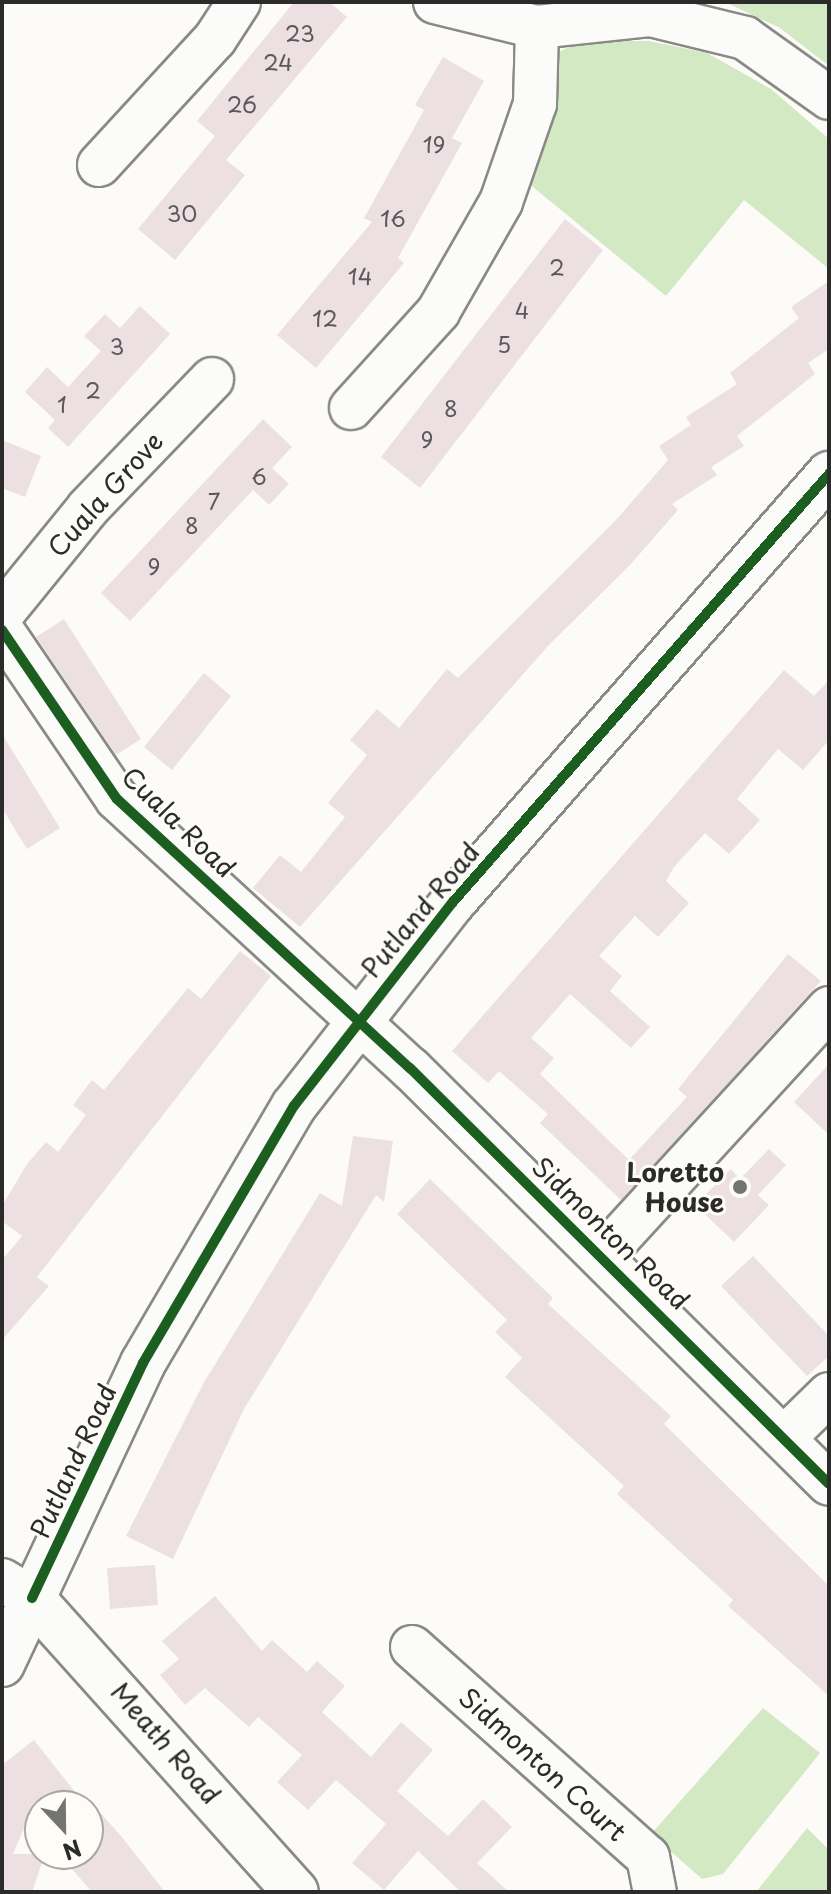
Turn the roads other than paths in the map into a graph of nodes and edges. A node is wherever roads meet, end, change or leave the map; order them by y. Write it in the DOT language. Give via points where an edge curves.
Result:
graph roads {
  1 [pos="239,2"];
  2 [pos="435,2"];
  3 [pos="537,27"];
  4 [pos="829,98"];
  5 [pos="99,165"];
  6 [pos="212,379"];
  7 [pos="351,408"];
  8 [pos="829,474"];
  9 [pos="2,614"];
  10 [pos="2,630"];
  11 [pos="829,1008"];
  12 [pos="357,1019"];
  13 [pos="603,1255"];
  14 [pos="829,1394"];
  15 [pos="784,1438"];
  16 [pos="829,1484"];
  17 [pos="17,1589"];
  18 [pos="412,1647"];
  19 [pos="2,1664"];
  20 [pos="296,1892"];
  21 [pos="655,1892"];
  1 -- 5 [label="street" via="215,39"];
  2 -- 3 [label="street"];
  3 -- 4 [label="street" via="651,15 745,38"];
  3 -- 7 [label="street" via="535,104 501,202 438,312"];
  6 -- 9 [label="street, Cuala Grove" via="88,508"];
  8 -- 12 [label="main road, Putland Road"];
  10 -- 12 [label="street, Cuala Road" via="117,799"];
  11 -- 13 [label="street"];
  12 -- 13 [label="street, Sidmonton Road"];
  12 -- 17 [label="main road, Putland Road" via="221,1221"];
  13 -- 15 [label="street, Sidmonton Road"];
  14 -- 15 [label="street"];
  15 -- 16 [label="street, Sidmonton Road"];
  17 -- 19 [label="main road, Putland Road"];
  17 -- 20 [label="main road, Meath Road"];
  18 -- 21 [label="street, Sidmonton Court" via="648,1857"];
}
